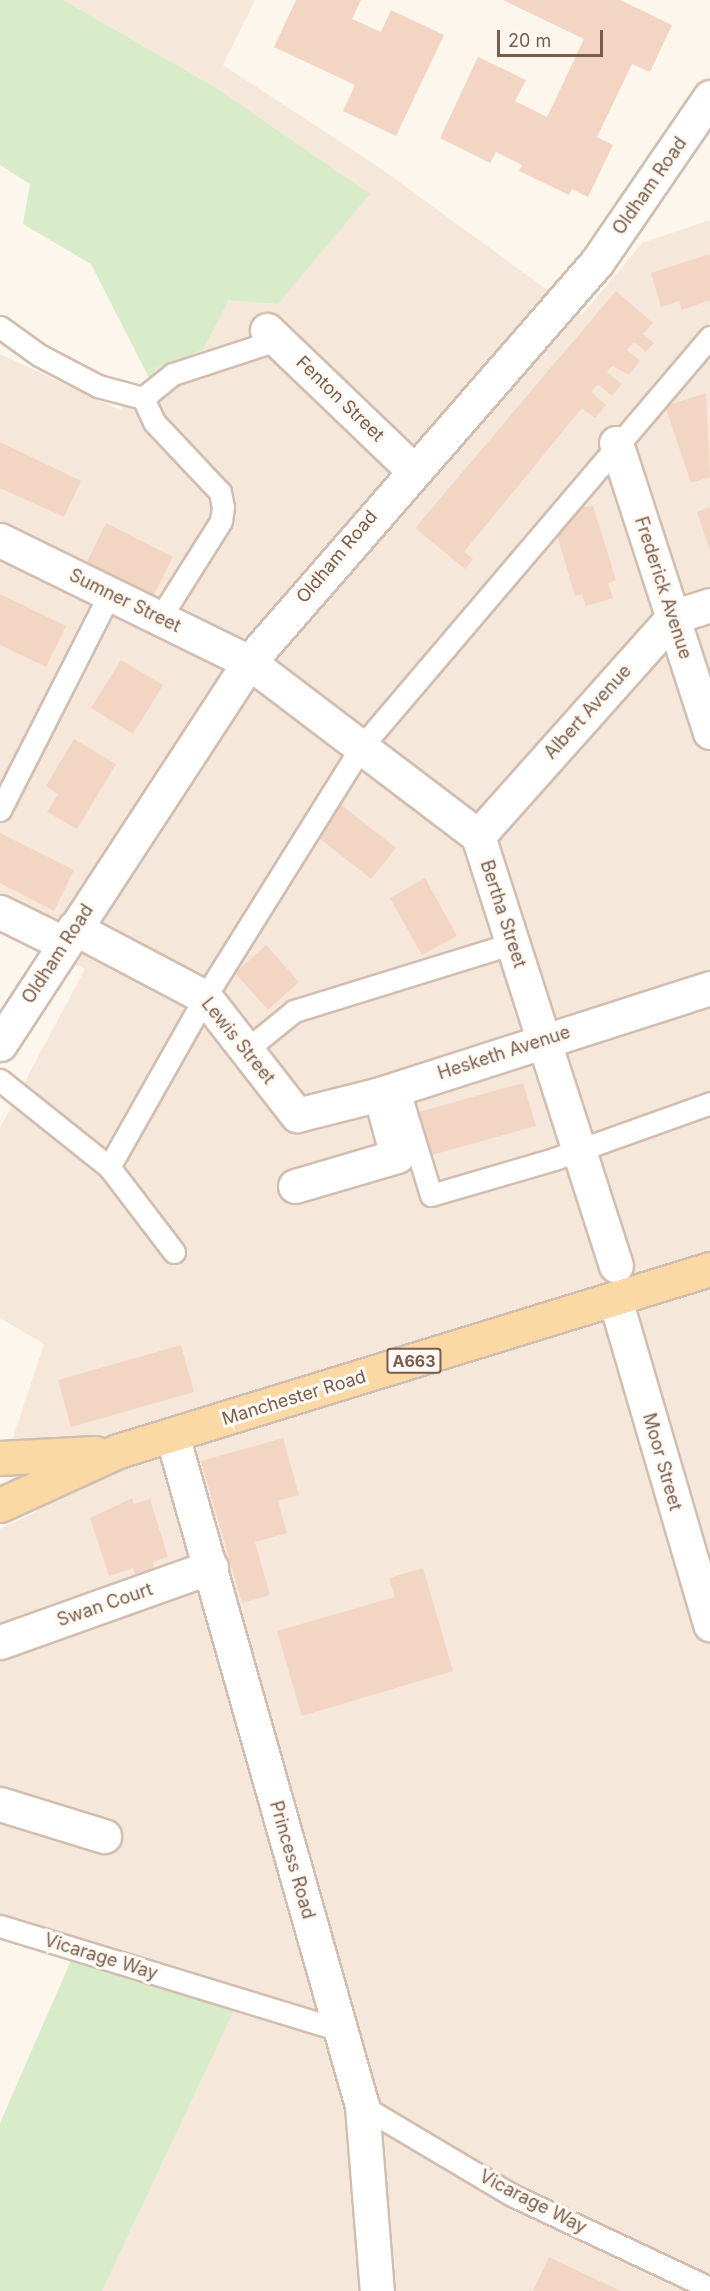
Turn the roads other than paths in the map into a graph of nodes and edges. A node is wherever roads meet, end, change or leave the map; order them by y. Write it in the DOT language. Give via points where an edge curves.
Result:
graph roads {
  1 [pos="710,97"];
  2 [pos="0,327"];
  3 [pos="272,335"];
  4 [pos="710,337"];
  5 [pos="143,398"];
  6 [pos="616,443"];
  7 [pos="412,469"];
  8 [pos="0,540"];
  9 [pos="110,593"];
  10 [pos="710,605"];
  11 [pos="673,617"];
  12 [pos="160,618"];
  13 [pos="249,662"];
  14 [pos="710,732"];
  15 [pos="362,746"];
  16 [pos="0,810"];
  17 [pos="478,836"];
  18 [pos="0,912"];
  19 [pos="68,936"];
  20 [pos="513,943"];
  21 [pos="710,988"];
  22 [pos="205,997"];
  23 [pos="544,1039"];
  24 [pos="0,1044"];
  25 [pos="246,1050"];
  26 [pos="0,1080"];
  27 [pos="389,1090"];
  28 [pos="710,1103"];
  29 [pos="297,1115"];
  30 [pos="579,1146"];
  31 [pos="109,1167"];
  32 [pos="295,1186"];
  33 [pos="174,1252"];
  34 [pos="616,1265"];
  35 [pos="710,1269"];
  36 [pos="615,1299"];
  37 [pos="172,1435"];
  38 [pos="118,1451"];
  39 [pos="0,1458"];
  40 [pos="0,1505"];
  41 [pos="211,1568"];
  42 [pos="710,1624"];
  43 [pos="0,1642"];
  44 [pos="0,1804"];
  45 [pos="104,1836"];
  46 [pos="0,1926"];
  47 [pos="340,2030"];
  48 [pos="362,2106"];
  49 [pos="710,2288"];
  50 [pos="377,2291"];
  1 -- 7 [label="street, Oldham Road" via="597,261"];
  2 -- 5 [label="lane" via="39,355 98,386"];
  3 -- 5 [label="lane" via="173,374"];
  3 -- 7 [label="street, Fenton Street"];
  4 -- 6 [label="lane"];
  5 -- 12 [label="lane" via="154,422 220,492 223,507 221,521"];
  6 -- 11 [label="street, Frederick Avenue"];
  6 -- 15 [label="lane"];
  7 -- 13 [label="street, Oldham Road"];
  8 -- 9 [label="street, Sumner Street"];
  9 -- 12 [label="street, Sumner Street"];
  9 -- 16 [label="lane"];
  10 -- 11 [label="street"];
  11 -- 14 [label="street, Frederick Avenue"];
  11 -- 17 [label="street, Albert Avenue"];
  12 -- 13 [label="street, Sumner Street"];
  13 -- 15 [label="street, Bertha Street"];
  13 -- 19 [label="street, Oldham Road"];
  15 -- 17 [label="street, Bertha Street"];
  15 -- 22 [label="lane"];
  17 -- 20 [label="street, Bertha Street"];
  18 -- 19 [label="street, Lewis Street"];
  19 -- 22 [label="street, Lewis Street"];
  19 -- 24 [label="street, Oldham Road"];
  20 -- 23 [label="street, Bertha Street"];
  20 -- 25 [label="lane" via="294,1011"];
  21 -- 23 [label="street, Hesketh Avenue"];
  22 -- 25 [label="street, Lewis Street"];
  22 -- 31 [label="lane"];
  23 -- 27 [label="street, Hesketh Avenue"];
  23 -- 30 [label="street, Bertha Street"];
  25 -- 29 [label="street, Lewis Street"];
  26 -- 31 [label="lane"];
  27 -- 29 [label="street, Hesketh Avenue"];
  27 -- 30 [label="lane" via="431,1195 554,1159"];
  27 -- 32 [label="street" via="397,1156"];
  28 -- 30 [label="lane"];
  30 -- 34 [label="street, Bertha Street"];
  31 -- 33 [label="lane"];
  35 -- 36 [label="main road, Manchester Road / A663"];
  36 -- 37 [label="main road, Manchester Road / A663"];
  36 -- 42 [label="street, Moor Street"];
  37 -- 38 [label="main road, Manchester Road / A663"];
  37 -- 41 [label="street, Princess Road"];
  38 -- 39 [label="main road, Manchester Road / A663"];
  38 -- 40 [label="main road, Manchester Road / A663"];
  41 -- 43 [label="street, Swan Court"];
  41 -- 47 [label="street, Princess Road"];
  44 -- 45 [label="street"];
  46 -- 47 [label="lane, Vicarage Way"];
  47 -- 48 [label="street, Princess Road"];
  48 -- 49 [label="lane, Vicarage Way" via="512,2195"];
  48 -- 50 [label="street, Princess Road"];
}
